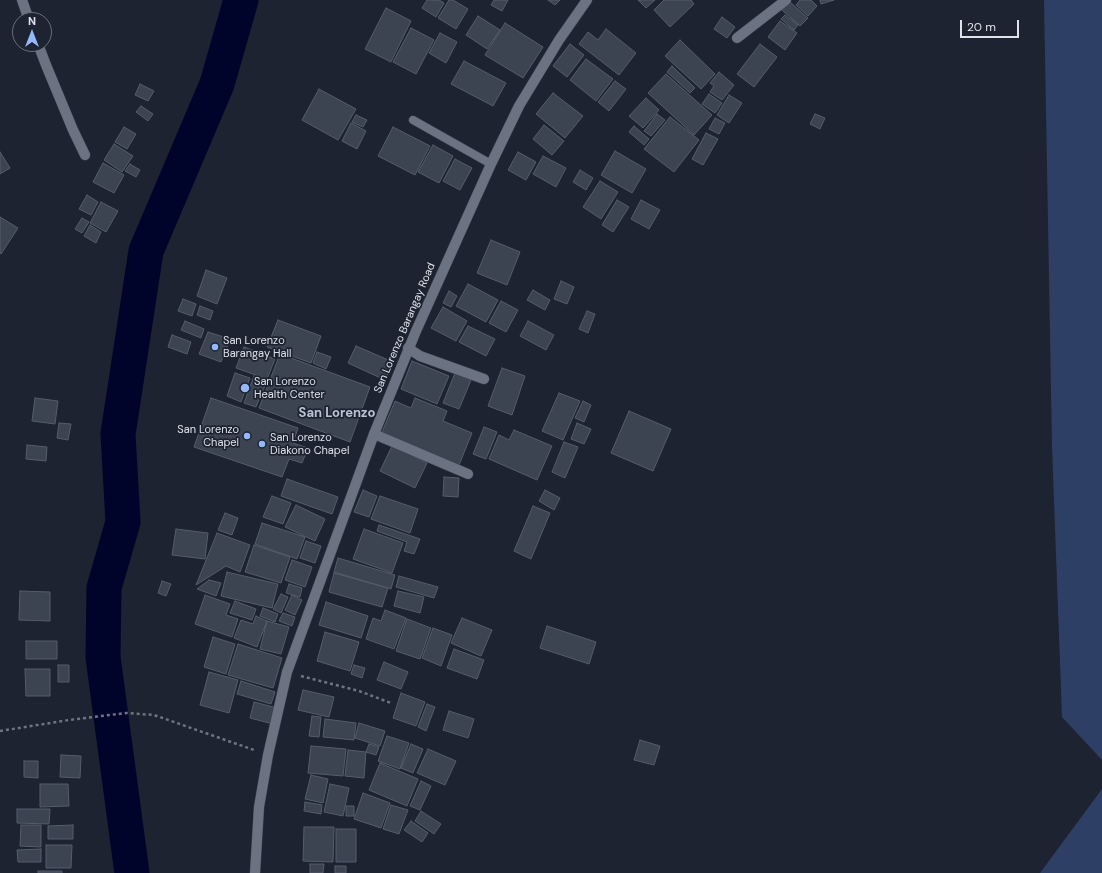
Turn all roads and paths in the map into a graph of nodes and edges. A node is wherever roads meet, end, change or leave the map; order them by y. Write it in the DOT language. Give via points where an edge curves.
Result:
graph roads {
  1 [pos="22,0"];
  2 [pos="587,0"];
  3 [pos="786,0"];
  4 [pos="26,12"];
  5 [pos="737,38"];
  6 [pos="41,52"];
  7 [pos="413,120"];
  8 [pos="85,155"];
  9 [pos="491,164"];
  10 [pos="408,348"];
  11 [pos="484,379"];
  12 [pos="374,434"];
  13 [pos="468,474"];
  14 [pos="287,672"];
  15 [pos="391,703"];
  16 [pos="0,731"];
  17 [pos="268,755"];
  18 [pos="255,873"];
  1 -- 4 [label="street"];
  2 -- 9 [label="street, San Lorenzo Barangay Road" via="519,106"];
  3 -- 5 [label="street"];
  6 -- 8 [label="street"];
  7 -- 9 [label="lane"];
  9 -- 10 [label="street, San Lorenzo Barangay Road"];
  10 -- 11 [label="street" via="420,356"];
  10 -- 12 [label="street, San Lorenzo Barangay Road"];
  12 -- 13 [label="street"];
  12 -- 14 [label="street, San Lorenzo Barangay Road"];
  14 -- 15 [label="path" via="358,691"];
  14 -- 17 [label="street, San Lorenzo Barangay Road"];
  16 -- 17 [label="path" via="126,714 154,715"];
  17 -- 18 [label="street, San Lorenzo Barangay Road" via="259,807"];
}
